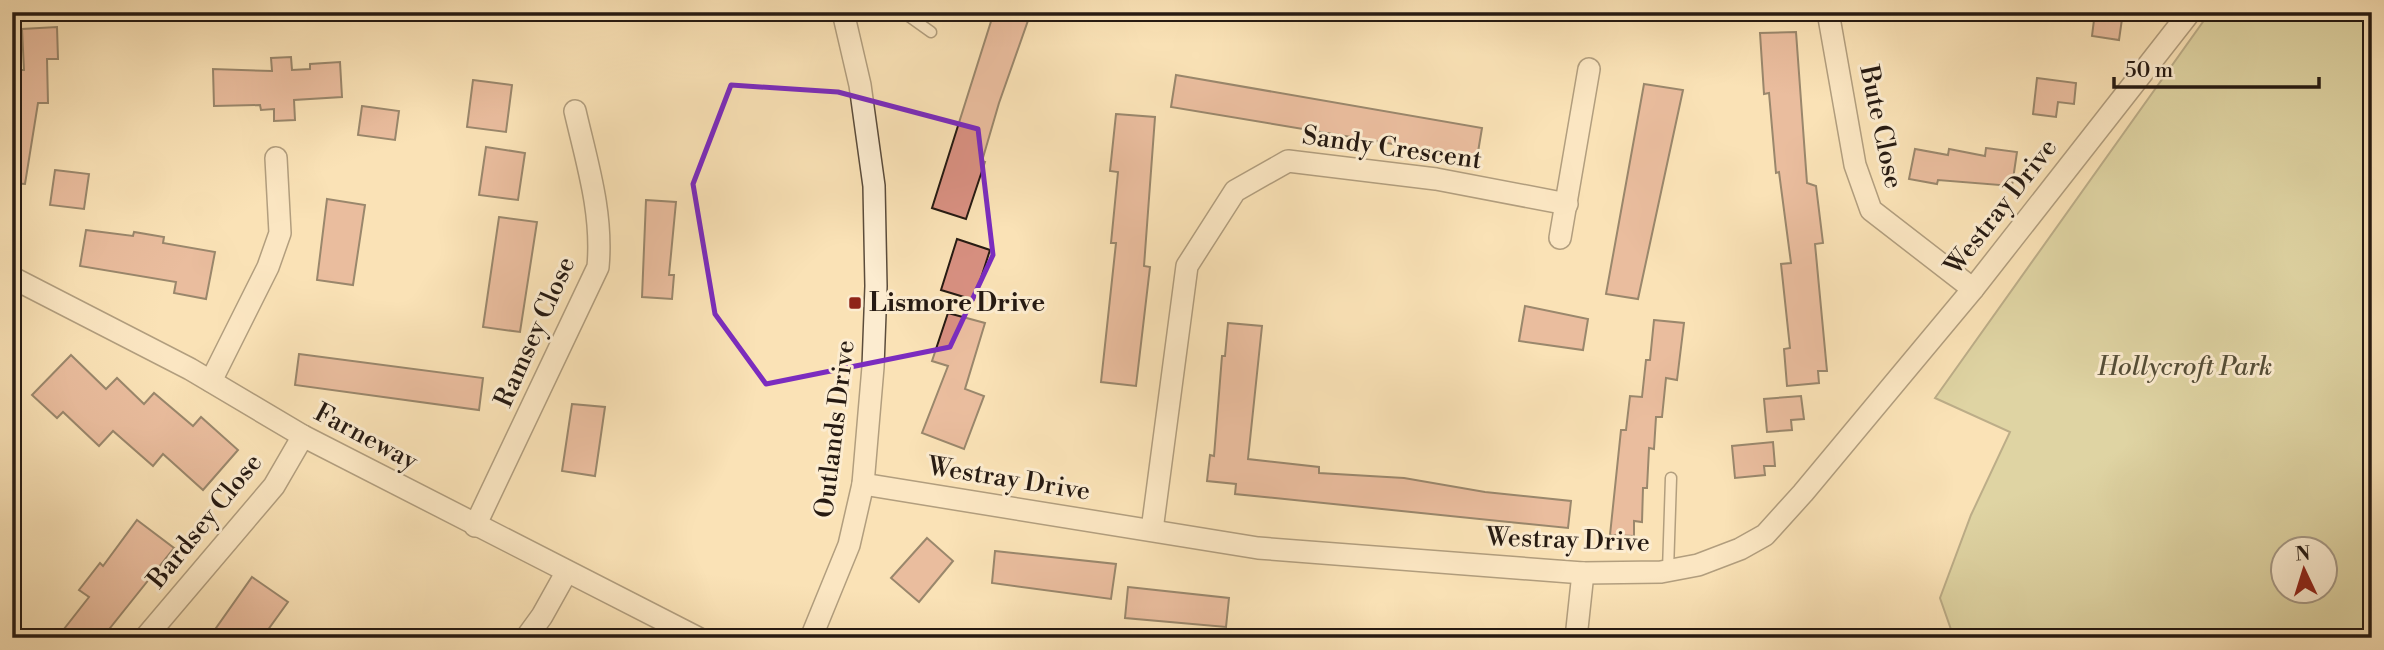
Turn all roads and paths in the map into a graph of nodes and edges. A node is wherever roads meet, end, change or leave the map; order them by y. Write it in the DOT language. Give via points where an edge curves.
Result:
graph roads {
  1 [pos="844,12"];
  2 [pos="903,12"];
  3 [pos="1828,12"];
  4 [pos="2190,12"];
  5 [pos="931,32"];
  6 [pos="1589,69"];
  7 [pos="575,111"];
  8 [pos="276,158"];
  9 [pos="1567,204"];
  10 [pos="1560,238"];
  11 [pos="13,278"];
  12 [pos="1973,289"];
  13 [pos="211,382"];
  14 [pos="303,436"];
  15 [pos="1671,478"];
  16 [pos="863,484"];
  17 [pos="475,526"];
  18 [pos="1152,530"];
  19 [pos="1668,571"];
  20 [pos="566,573"];
  21 [pos="1583,573"];
  22 [pos="145,638"];
  23 [pos="526,638"];
  24 [pos="698,638"];
  25 [pos="811,638"];
  26 [pos="1576,638"];
  1 -- 16 [label="street, Outlands Drive" via="860,85 875,212 873,367"];
  2 -- 5 [label="lane"];
  3 -- 12 [label="street, Bute Close" via="1855,165 1871,210"];
  4 -- 12 [label="street, Westray Drive"];
  6 -- 9 [label="street"];
  7 -- 17 [label="street, Ramsey Close" via="598,211 598,267"];
  8 -- 13 [label="street" via="280,233"];
  9 -- 10 [label="street"];
  9 -- 18 [label="street, Sandy Crescent" via="1436,179 1288,161 1235,191 1187,267"];
  11 -- 13 [label="street, Farneway"];
  12 -- 19 [label="street, Westray Drive" via="1765,535 1698,565"];
  13 -- 14 [label="street, Farneway"];
  14 -- 17 [label="street, Farneway"];
  14 -- 22 [label="street, Bardsey Close" via="274,486"];
  15 -- 19 [label="lane"];
  16 -- 18 [label="street, Westray Drive"];
  16 -- 25 [label="street, Outlands Drive" via="849,545"];
  17 -- 20 [label="street, Farneway"];
  18 -- 21 [label="street, Westray Drive" via="1258,548"];
  19 -- 21 [label="street, Westray Drive"];
  20 -- 23 [label="street"];
  20 -- 24 [label="street, Farneway"];
  21 -- 26 [label="street"];
}
